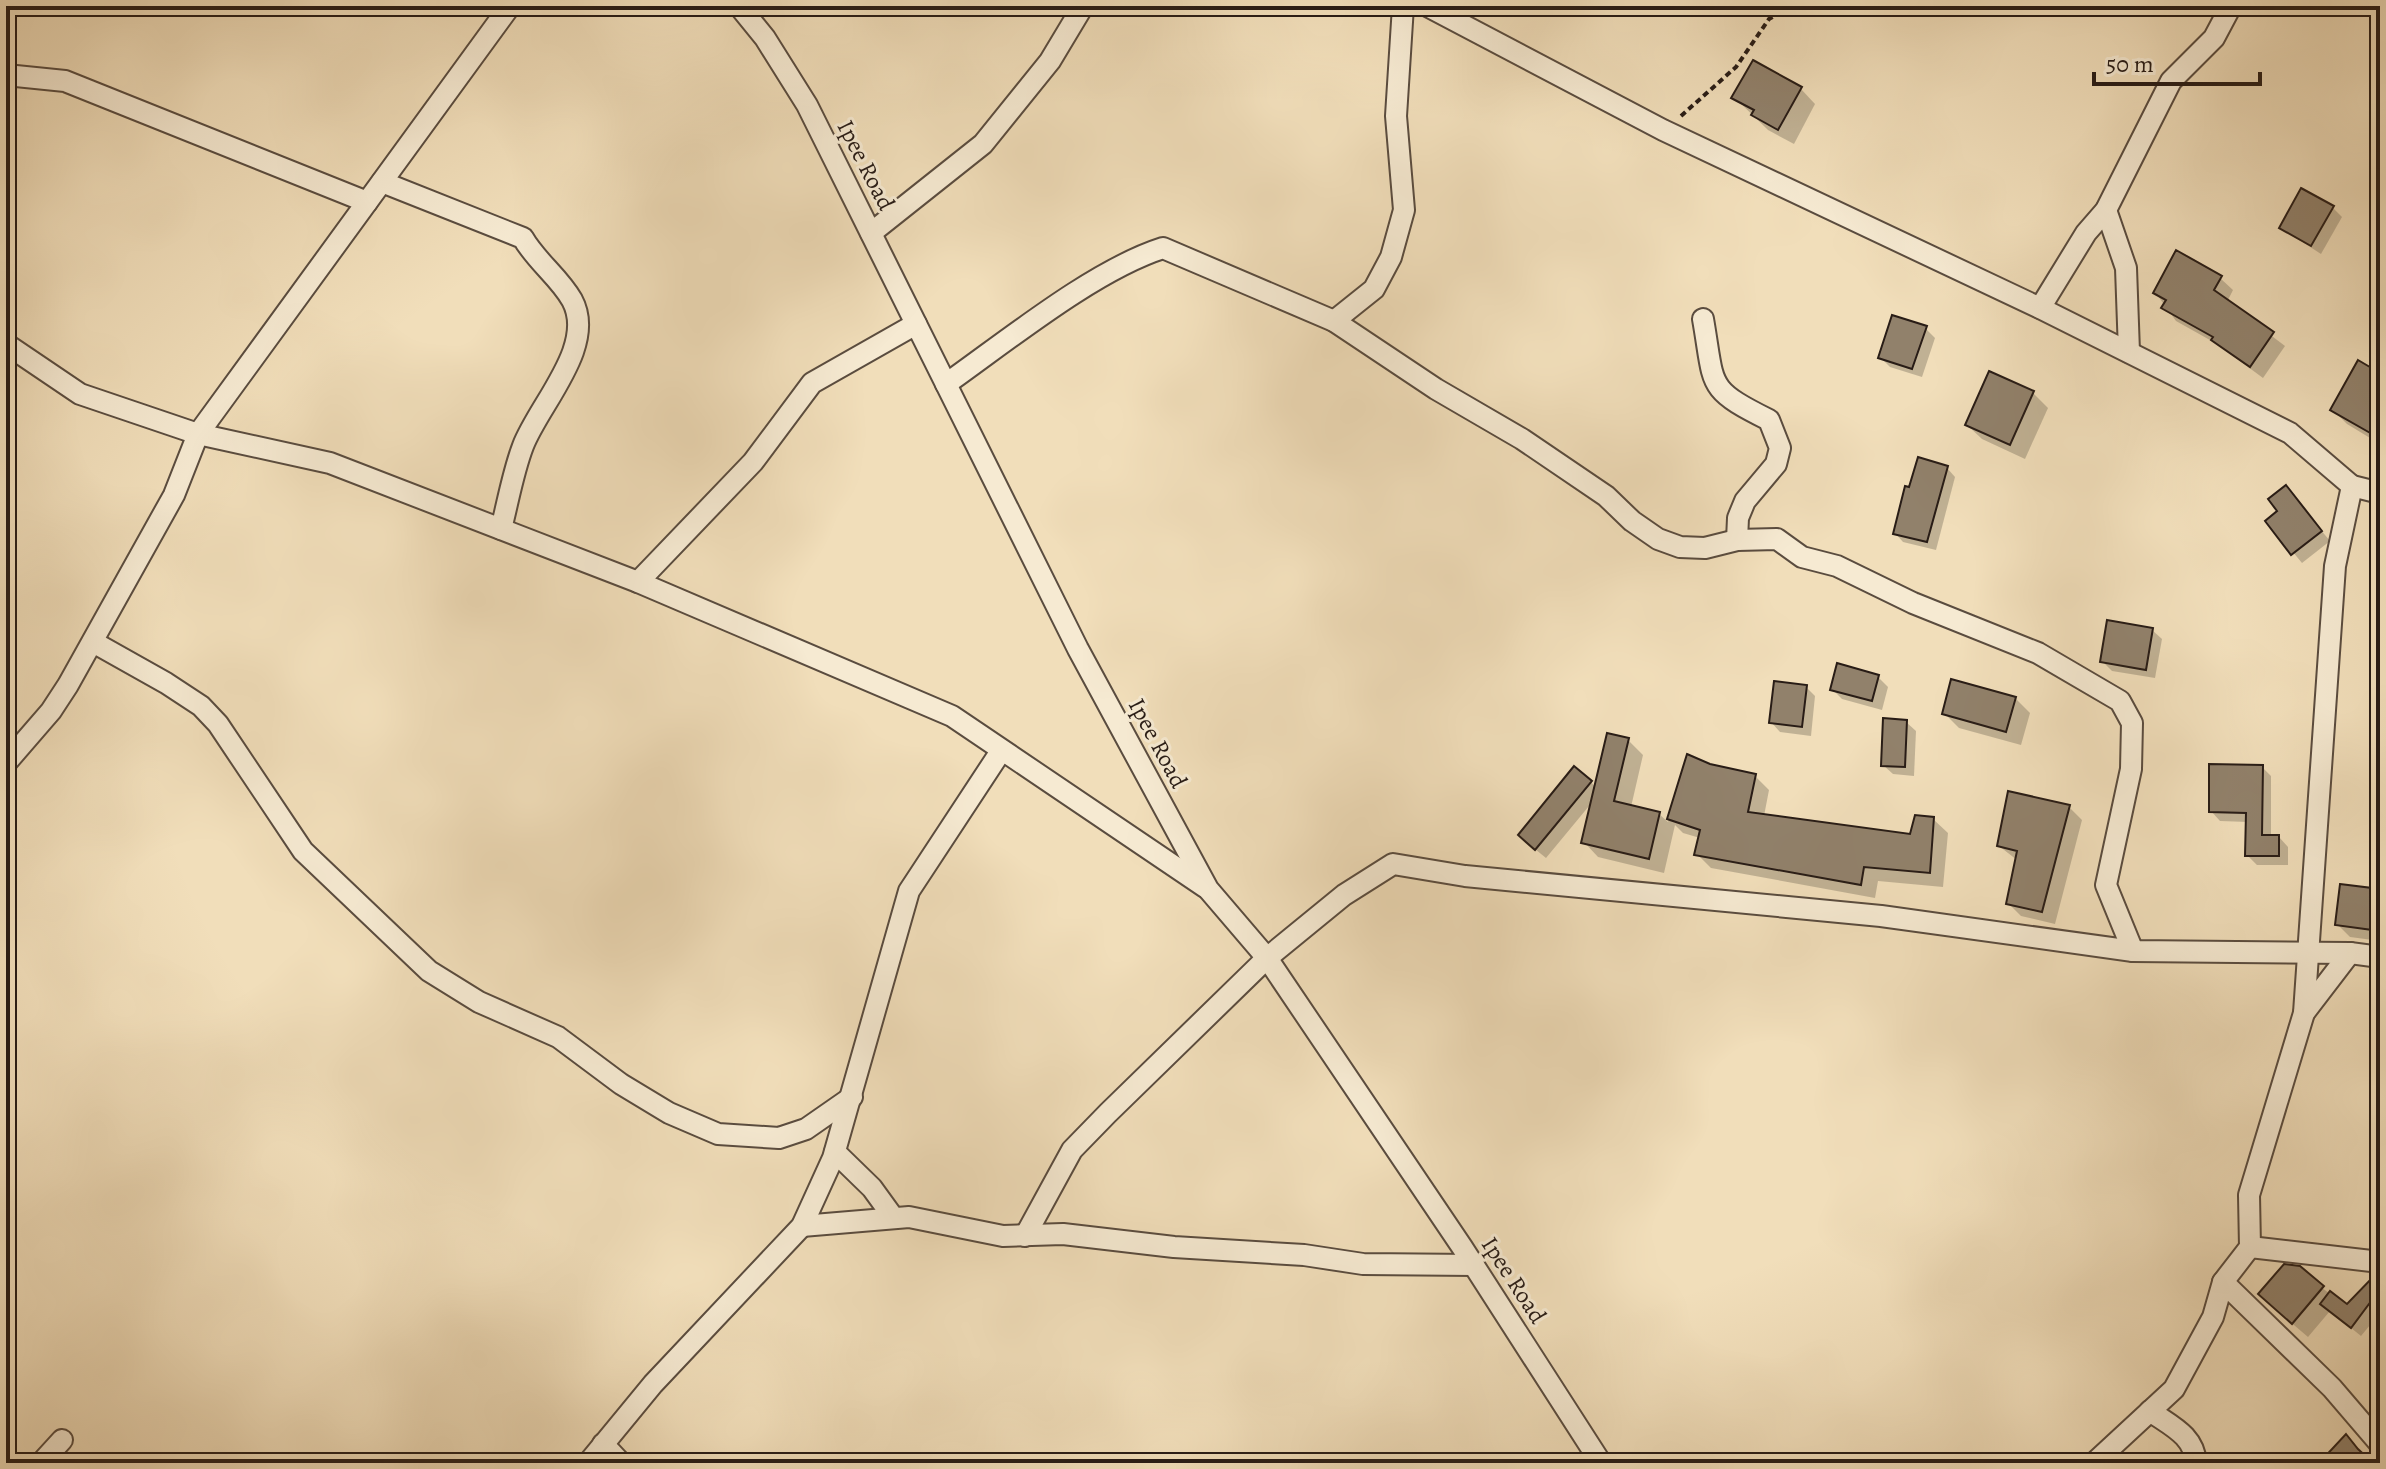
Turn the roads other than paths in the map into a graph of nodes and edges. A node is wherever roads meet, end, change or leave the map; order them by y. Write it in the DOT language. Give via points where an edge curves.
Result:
graph roads {
  1 [pos="510,6"];
  2 [pos="739,6"];
  3 [pos="1083,6"];
  4 [pos="1403,6"];
  5 [pos="1427,6"];
  6 [pos="2231,6"];
  7 [pos="6,75"];
  8 [pos="382,182"];
  9 [pos="367,202"];
  10 [pos="2106,210"];
  11 [pos="871,233"];
  12 [pos="2040,308"];
  13 [pos="1703,319"];
  14 [pos="1334,321"];
  15 [pos="916,324"];
  16 [pos="6,344"];
  17 [pos="2129,352"];
  18 [pos="946,384"];
  19 [pos="198,434"];
  20 [pos="2352,486"];
  21 [pos="2380,493"];
  22 [pos="501,529"];
  23 [pos="1737,540"];
  24 [pos="638,582"];
  25 [pos="93,642"];
  26 [pos="1001,751"];
  27 [pos="6,763"];
  28 [pos="1208,889"];
  29 [pos="2133,951"];
  30 [pos="2350,953"];
  31 [pos="2309,955"];
  32 [pos="2380,957"];
  33 [pos="1267,958"];
  34 [pos="2304,1013"];
  35 [pos="852,1097"];
  36 [pos="835,1152"];
  37 [pos="893,1217"];
  38 [pos="802,1226"];
  39 [pos="1025,1236"];
  40 [pos="2250,1247"];
  41 [pos="2380,1262"];
  42 [pos="1474,1265"];
  43 [pos="2223,1282"];
  44 [pos="2150,1411"];
  45 [pos="62,1440"];
  46 [pos="603,1444"];
  47 [pos="2380,1444"];
  48 [pos="41,1463"];
  49 [pos="588,1463"];
  50 [pos="621,1463"];
  51 [pos="1601,1463"];
  52 [pos="2094,1463"];
  53 [pos="2196,1463"];
  1 -- 8 [label="street"];
  2 -- 11 [label="street, Ipee Road" via="807,105"];
  3 -- 11 [label="street" via="1050,61 983,144"];
  4 -- 14 [label="street" via="1396,116 1404,210 1391,257 1374,289"];
  5 -- 12 [label="street" via="1663,130"];
  6 -- 10 [label="street" via="2214,38 2171,81"];
  7 -- 9 [label="street" via="65,81"];
  8 -- 9 [label="street"];
  8 -- 22 [label="street" via="523,238 573,302 579,330 569,367 523,446"];
  9 -- 19 [label="street"];
  10 -- 12 [label="street"];
  10 -- 17 [label="street" via="2126,268"];
  11 -- 15 [label="street, Ipee Road"];
  12 -- 17 [label="street"];
  13 -- 23 [label="street" via="1715,382 1737,406 1769,420 1780,448 1776,464 1745,501"];
  14 -- 18 [label="street" via="1163,248 1085,287"];
  14 -- 23 [label="street" via="1522,439 1658,539 1705,548"];
  15 -- 18 [label="street, Ipee Road"];
  15 -- 24 [label="street" via="812,383 753,462"];
  16 -- 19 [label="street" via="80,394"];
  17 -- 20 [label="street" via="2290,433"];
  18 -- 28 [label="street, Ipee Road" via="1078,649"];
  19 -- 22 [label="street" via="330,463"];
  19 -- 25 [label="street" via="174,495"];
  20 -- 21 [label="street"];
  20 -- 31 [label="street" via="2335,566"];
  22 -- 24 [label="street"];
  23 -- 29 [label="street" via="1777,539 1802,557 1837,566 2038,653 2120,701 2132,723 2131,769 2106,885"];
  24 -- 26 [label="street" via="952,716"];
  25 -- 27 [label="street" via="51,711"];
  25 -- 35 [label="street" via="201,706 303,851 429,971 479,1002 558,1037 621,1084 718,1134 779,1138 806,1129"];
  26 -- 28 [label="street"];
  26 -- 35 [label="street" via="909,891"];
  28 -- 33 [label="street, Ipee Road"];
  29 -- 31 [label="street"];
  29 -- 33 [label="street" via="1881,916 1465,876 1403,863 1384,868 1344,895"];
  30 -- 31 [label="street"];
  30 -- 32 [label="street"];
  30 -- 34 [label="street"];
  31 -- 34 [label="street"];
  33 -- 39 [label="street" via="1072,1150"];
  33 -- 42 [label="street, Ipee Road"];
  34 -- 40 [label="street" via="2249,1195"];
  35 -- 36 [label="street"];
  36 -- 37 [label="street"];
  36 -- 38 [label="street"];
  37 -- 38 [label="street"];
  37 -- 39 [label="street" via="982,1234"];
  38 -- 46 [label="street"];
  39 -- 42 [label="street" via="1063,1234 1363,1264"];
  40 -- 41 [label="street"];
  40 -- 43 [label="street"];
  42 -- 51 [label="street, Ipee Road"];
  43 -- 44 [label="street" via="2213,1317 2174,1389"];
  43 -- 47 [label="street" via="2332,1388"];
  44 -- 52 [label="street"];
  44 -- 53 [label="street" via="2186,1436"];
  45 -- 48 [label="street"];
  46 -- 49 [label="street"];
  46 -- 50 [label="street"];
}
